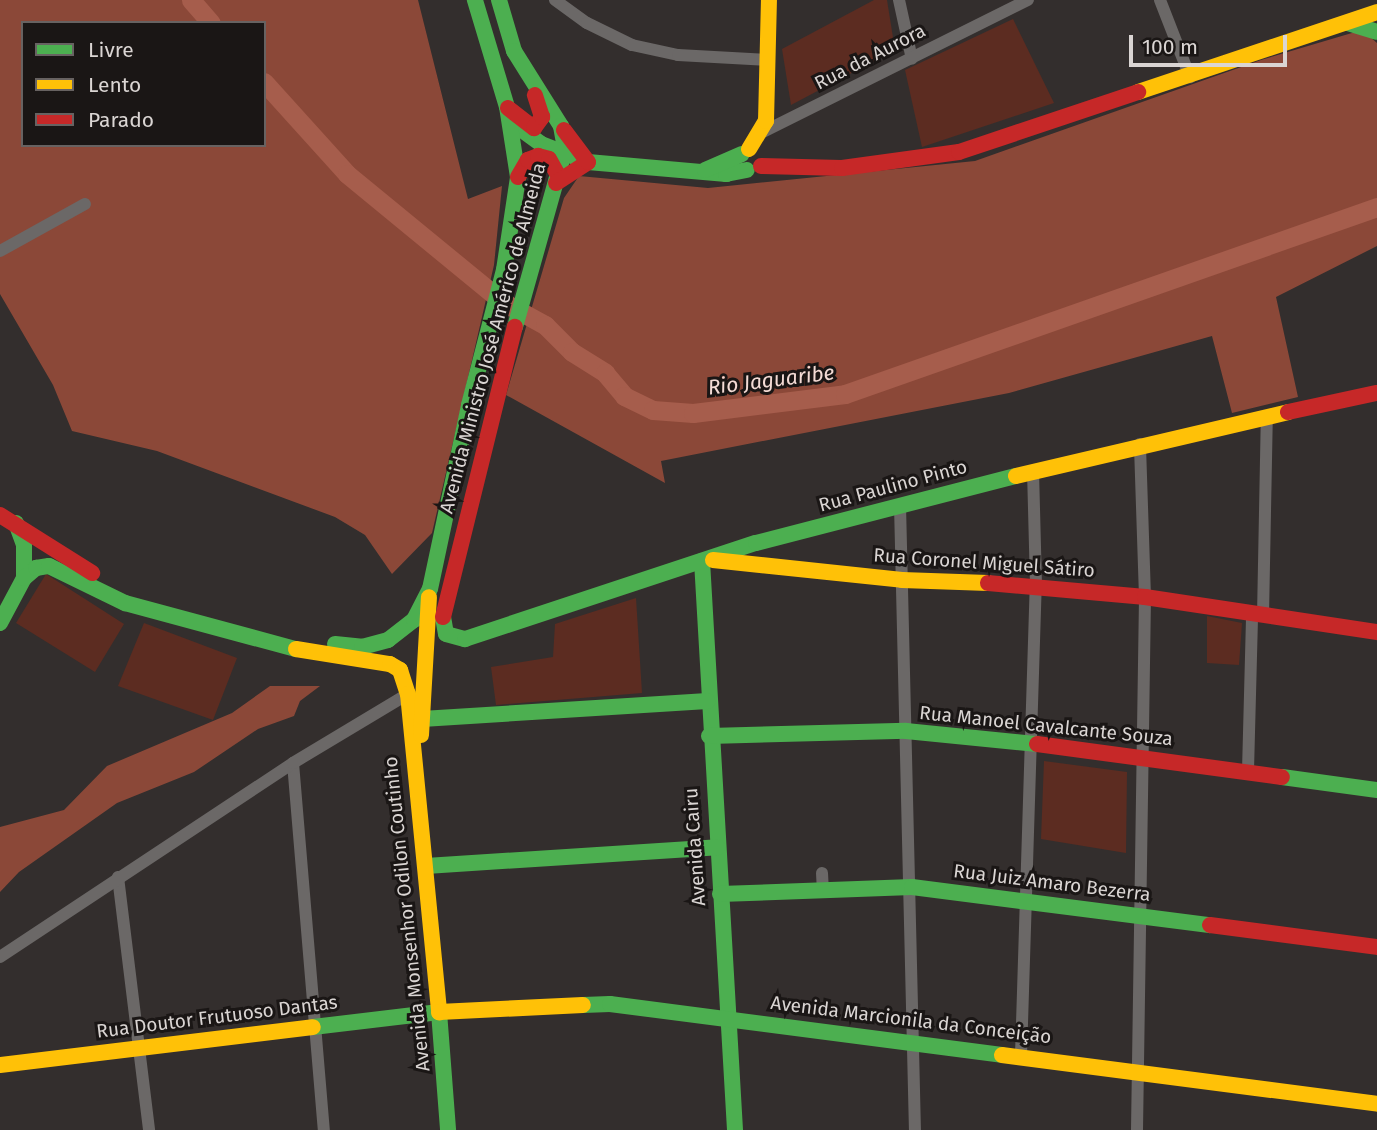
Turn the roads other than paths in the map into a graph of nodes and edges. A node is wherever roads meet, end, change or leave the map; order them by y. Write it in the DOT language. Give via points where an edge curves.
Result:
graph roads {
  1 [pos="475,0"];
  2 [pos="499,0"];
  3 [pos="555,0"];
  4 [pos="769,0"];
  5 [pos="899,0"];
  6 [pos="1028,0"];
  7 [pos="1160,0"];
  8 [pos="1377,12"];
  9 [pos="1348,23"];
  10 [pos="1377,32"];
  11 [pos="912,59"];
  12 [pos="769,60"];
  13 [pos="521,64"];
  14 [pos="1190,77"];
  15 [pos="509,115"];
  16 [pos="561,127"];
  17 [pos="765,128"];
  18 [pos="746,151"];
  19 [pos="564,156"];
  20 [pos="587,162"];
  21 [pos="757,165"];
  22 [pos="705,170"];
  23 [pos="518,177"];
  24 [pos="557,179"];
  25 [pos="85,204"];
  26 [pos="0,251"];
  27 [pos="1377,393"];
  28 [pos="1266,416"];
  29 [pos="1140,444"];
  30 [pos="1033,471"];
  31 [pos="900,505"];
  32 [pos="0,515"];
  33 [pos="16,523"];
  34 [pos="756,543"];
  35 [pos="702,561"];
  36 [pos="748,563"];
  37 [pos="24,578"];
  38 [pos="902,580"];
  39 [pos="1036,585"];
  40 [pos="430,589"];
  41 [pos="1145,597"];
  42 [pos="1257,615"];
  43 [pos="443,617"];
  44 [pos="0,623"];
  45 [pos="1377,632"];
  46 [pos="408,694"];
  47 [pos="707,701"];
  48 [pos="422,719"];
  49 [pos="906,731"];
  50 [pos="709,736"];
  51 [pos="1032,743"];
  52 [pos="1140,757"];
  53 [pos="293,763"];
  54 [pos="1248,771"];
  55 [pos="1377,790"];
  56 [pos="418,795"];
  57 [pos="717,847"];
  58 [pos="426,866"];
  59 [pos="118,877"];
  60 [pos="912,887"];
  61 [pos="720,894"];
  62 [pos="1027,900"];
  63 [pos="1140,914"];
  64 [pos="1377,947"];
  65 [pos="0,957"];
  66 [pos="439,1012"];
  67 [pos="729,1017"];
  68 [pos="315,1027"];
  69 [pos="914,1042"];
  70 [pos="136,1047"];
  71 [pos="1021,1055"];
  72 [pos="0,1065"];
  73 [pos="1138,1071"];
  74 [pos="1377,1104"];
  75 [pos="149,1130"];
  76 [pos="324,1130"];
  77 [pos="448,1130"];
  78 [pos="735,1130"];
  79 [pos="915,1130"];
  80 [pos="1137,1130"];
  1 -- 15 [label="main road, Avenida Ministro José Américo de Almeida"];
  2 -- 13 [label="main road, Avenida Ministro José Américo de Almeida"];
  3 -- 12 [label="street" via="576,17 632,45 678,55"];
  4 -- 12 [label="main road"];
  5 -- 11 [label="street"];
  6 -- 11 [label="street, Rua da Aurora"];
  7 -- 14 [label="street"];
  8 -- 9 [label="main road"];
  9 -- 10 [label="main road"];
  9 -- 14 [label="main road"];
  11 -- 17 [label="street, Rua da Aurora"];
  12 -- 17 [label="main road"];
  13 -- 15 [label="main road" via="542,117 530,128"];
  13 -- 16 [label="main road, Avenida Ministro José Américo de Almeida"];
  14 -- 21 [label="main road" via="959,152 842,168"];
  15 -- 19 [label="main road"];
  15 -- 23 [label="main road, Avenida Ministro José Américo de Almeida"];
  16 -- 19 [label="main road, Avenida Ministro José Américo de Almeida"];
  16 -- 20 [label="main road"];
  17 -- 18 [label="main road"];
  17 -- 21 [label="main road"];
  18 -- 21 [label="main road" via="742,165"];
  18 -- 22 [label="main road"];
  19 -- 20 [label="main road"];
  19 -- 24 [label="main road, Avenida Ministro José Américo de Almeida"];
  20 -- 22 [label="main road"];
  20 -- 24 [label="main road"];
  21 -- 22 [label="main road"];
  23 -- 24 [label="main road" via="528,160 538,156 549,159"];
  23 -- 40 [label="main road, Avenida Ministro José Américo de Almeida" via="504,270 469,405"];
  24 -- 43 [label="main road, Avenida Ministro José Américo de Almeida" via="492,411"];
  25 -- 26 [label="street"];
  27 -- 28 [label="main road, Rua Paulino Pinto"];
  28 -- 29 [label="main road, Rua Paulino Pinto"];
  28 -- 42 [label="street"];
  29 -- 30 [label="main road, Rua Paulino Pinto"];
  29 -- 41 [label="street"];
  30 -- 31 [label="main road, Rua Paulino Pinto"];
  30 -- 39 [label="street"];
  31 -- 34 [label="main road, Rua Paulino Pinto"];
  31 -- 38 [label="street"];
  32 -- 33 [label="main road"];
  33 -- 37 [label="main road" via="24,545"];
  33 -- 40 [label="main road, Avenida Ministro José Américo de Almeida" via="128,591 231,624 362,647 388,640 414,620"];
  34 -- 35 [label="main road, Rua Paulino Pinto"];
  34 -- 36 [label="main road"];
  35 -- 36 [label="main road, Rua Coronel Miguel Sátiro"];
  35 -- 43 [label="main road, Rua Paulino Pinto" via="465,639 446,634"];
  35 -- 47 [label="main road, Avenida Cairu"];
  36 -- 38 [label="main road, Rua Coronel Miguel Sátiro"];
  37 -- 44 [label="main road"];
  37 -- 46 [label="main road" via="36,568 49,566 125,603 262,643 390,664 404,676"];
  38 -- 39 [label="main road, Rua Coronel Miguel Sátiro"];
  38 -- 49 [label="street"];
  39 -- 41 [label="main road, Rua Coronel Miguel Sátiro"];
  39 -- 51 [label="street"];
  40 -- 48 [label="main road"];
  41 -- 42 [label="main road, Rua Coronel Miguel Sátiro"];
  41 -- 52 [label="street"];
  42 -- 45 [label="main road, Rua Coronel Miguel Sátiro"];
  42 -- 54 [label="street"];
  46 -- 53 [label="street"];
  46 -- 56 [label="main road, Avenida Monsenhor Odilon Coutinho"];
  47 -- 48 [label="main road"];
  47 -- 50 [label="main road, Avenida Cairu"];
  48 -- 56 [label="main road"];
  49 -- 50 [label="main road, Rua Manoel Cavalcante Souza"];
  49 -- 51 [label="main road, Rua Manoel Cavalcante Souza"];
  49 -- 60 [label="street"];
  50 -- 57 [label="main road, Avenida Cairu"];
  51 -- 52 [label="main road, Rua Manoel Cavalcante Souza"];
  51 -- 62 [label="street"];
  52 -- 54 [label="main road, Rua Manoel Cavalcante Souza"];
  52 -- 63 [label="street"];
  53 -- 59 [label="street"];
  53 -- 68 [label="street"];
  54 -- 55 [label="main road, Rua Manoel Cavalcante Souza"];
  56 -- 58 [label="main road, Avenida Monsenhor Odilon Coutinho"];
  57 -- 58 [label="main road"];
  57 -- 61 [label="main road, Avenida Cairu"];
  58 -- 66 [label="main road, Avenida Monsenhor Odilon Coutinho"];
  59 -- 65 [label="street"];
  59 -- 70 [label="street"];
  60 -- 61 [label="main road, Rua Juiz Amaro Bezerra" via="822,882"];
  60 -- 62 [label="main road, Rua Juiz Amaro Bezerra"];
  60 -- 69 [label="street"];
  61 -- 67 [label="main road, Avenida Cairu"];
  62 -- 63 [label="main road, Rua Juiz Amaro Bezerra"];
  62 -- 71 [label="street"];
  63 -- 64 [label="main road, Rua Juiz Amaro Bezerra"];
  63 -- 73 [label="street"];
  66 -- 67 [label="main road, Avenida Marcionila da Conceição" via="610,1004"];
  66 -- 68 [label="main road, Rua Doutor Frutuoso Dantas"];
  66 -- 77 [label="main road, Avenida Monsenhor Odilon Coutinho"];
  67 -- 69 [label="main road, Avenida Marcionila da Conceição"];
  67 -- 78 [label="main road, Avenida Cairu"];
  68 -- 70 [label="main road, Rua Doutor Frutuoso Dantas"];
  68 -- 76 [label="street"];
  69 -- 71 [label="main road, Avenida Marcionila da Conceição"];
  69 -- 79 [label="street"];
  70 -- 72 [label="main road, Rua Doutor Frutuoso Dantas"];
  70 -- 75 [label="street"];
  71 -- 73 [label="main road, Avenida Marcionila da Conceição"];
  73 -- 74 [label="main road, Avenida Marcionila da Conceição"];
  73 -- 80 [label="street"];
}
